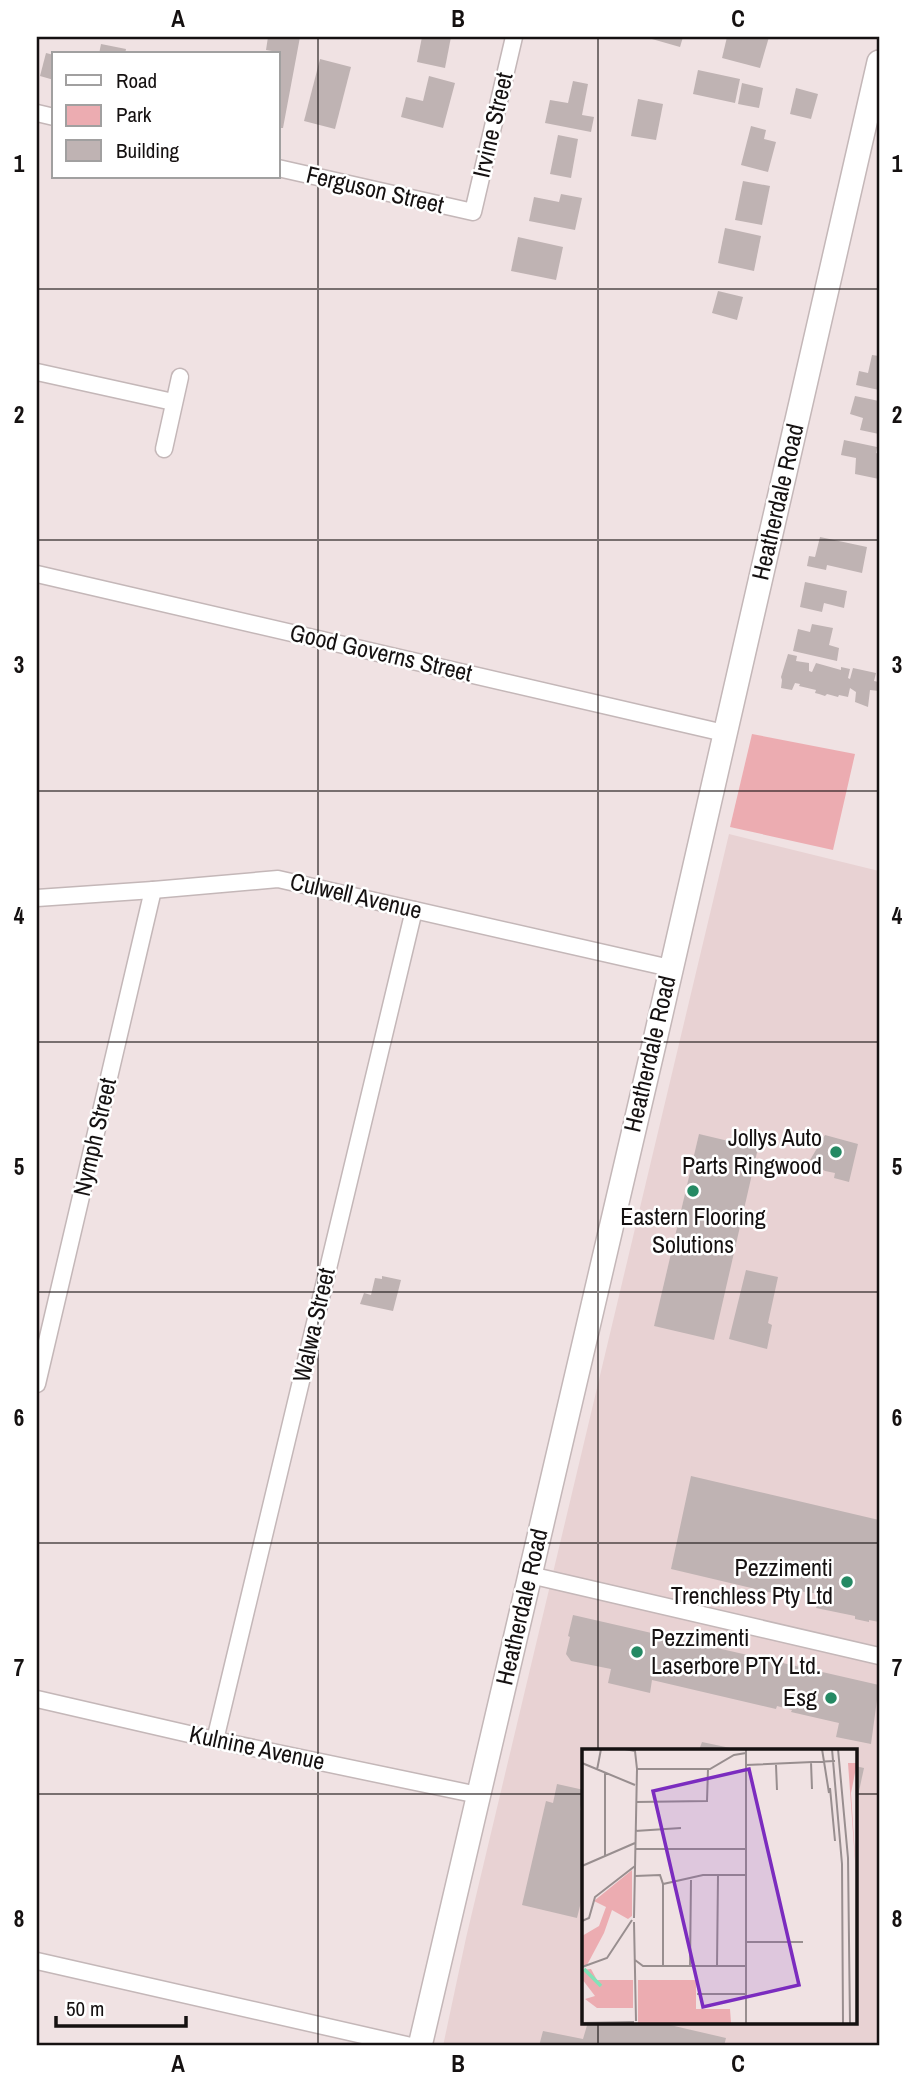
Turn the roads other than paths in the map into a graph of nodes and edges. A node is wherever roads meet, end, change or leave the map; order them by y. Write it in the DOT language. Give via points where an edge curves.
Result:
graph roads {
  1 [pos="514,37"];
  2 [pos="879,62"];
  3 [pos="280,168"];
  4 [pos="473,212"];
  5 [pos="37,372"];
  6 [pos="180,377"];
  7 [pos="173,402"];
  8 [pos="164,449"];
  9 [pos="37,574"];
  10 [pos="724,733"];
  11 [pos="153,890"];
  12 [pos="37,898"];
  13 [pos="414,909"];
  14 [pos="670,968"];
  15 [pos="37,1384"];
  16 [pos="530,1575"];
  17 [pos="879,1656"];
  18 [pos="37,1699"];
  19 [pos="215,1740"];
  20 [pos="478,1795"];
  21 [pos="37,1961"];
  22 [pos="411,2046"];
  23 [pos="420,2046"];
  1 -- 4 [label="street, Irvine Street"];
  2 -- 10 [label="main road, Heatherdale Road"];
  3 -- 4 [label="street, Ferguson Street"];
  5 -- 7 [label="street"];
  6 -- 7 [label="street"];
  7 -- 8 [label="street"];
  9 -- 10 [label="street, Good Governs Street"];
  10 -- 14 [label="main road, Heatherdale Road"];
  11 -- 12 [label="street, Culwell Avenue"];
  11 -- 13 [label="street, Culwell Avenue" via="278,879"];
  11 -- 15 [label="street, Nymph Street"];
  13 -- 14 [label="street, Culwell Avenue"];
  13 -- 19 [label="street, Walwa Street"];
  14 -- 16 [label="main road, Heatherdale Road"];
  16 -- 17 [label="street"];
  16 -- 20 [label="main road, Heatherdale Road"];
  18 -- 19 [label="street, Kulnine Avenue"];
  19 -- 20 [label="street, Kulnine Avenue"];
  20 -- 23 [label="main road, Heatherdale Road"];
  21 -- 22 [label="street"];
}
